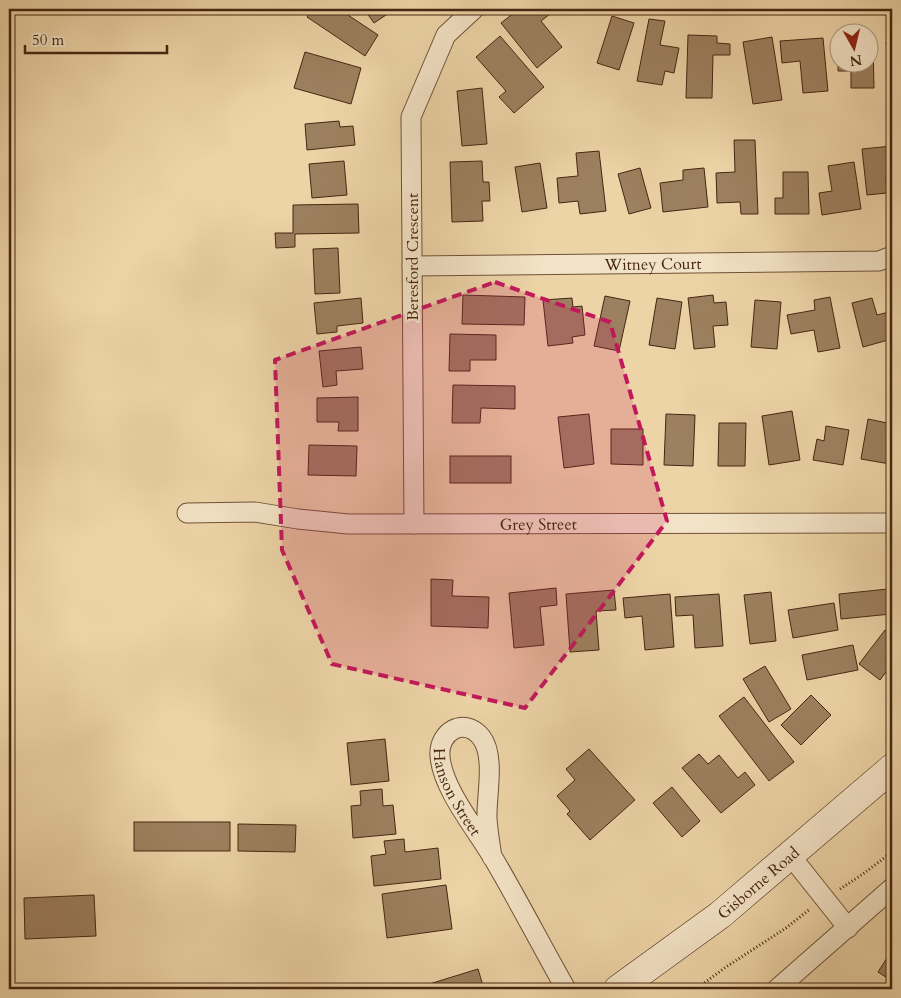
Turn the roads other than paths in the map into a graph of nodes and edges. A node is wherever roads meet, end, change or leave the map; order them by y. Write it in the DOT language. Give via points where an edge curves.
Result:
graph roads {
  1 [pos="474,9"];
  2 [pos="892,256"];
  3 [pos="412,266"];
  4 [pos="187,513"];
  5 [pos="892,523"];
  6 [pos="414,524"];
  7 [pos="892,768"];
  8 [pos="790,855"];
  9 [pos="492,857"];
  10 [pos="892,888"];
  11 [pos="848,928"];
  12 [pos="566,989"];
  13 [pos="618,989"];
  14 [pos="778,989"];
  1 -- 3 [label="street, Beresford Crescent" via="446,35 411,117"];
  2 -- 3 [label="street, Witney Court" via="879,261"];
  3 -- 6 [label="street, Beresford Crescent"];
  4 -- 6 [label="street, Grey Street" via="255,512 348,524"];
  5 -- 6 [label="street, Grey Street"];
  7 -- 8 [label="main road, Gisborne Road"];
  8 -- 11 [label="street"];
  8 -- 13 [label="main road, Gisborne Road" via="720,914"];
  9 -- 9 [label="street, Hanson Street" via="457,800 440,764 439,750 444,738 453,729 464,726 483,739 488,753 487,818"];
  9 -- 12 [label="street, Hanson Street"];
  10 -- 11 [label="street"];
  11 -- 14 [label="street"];
}
